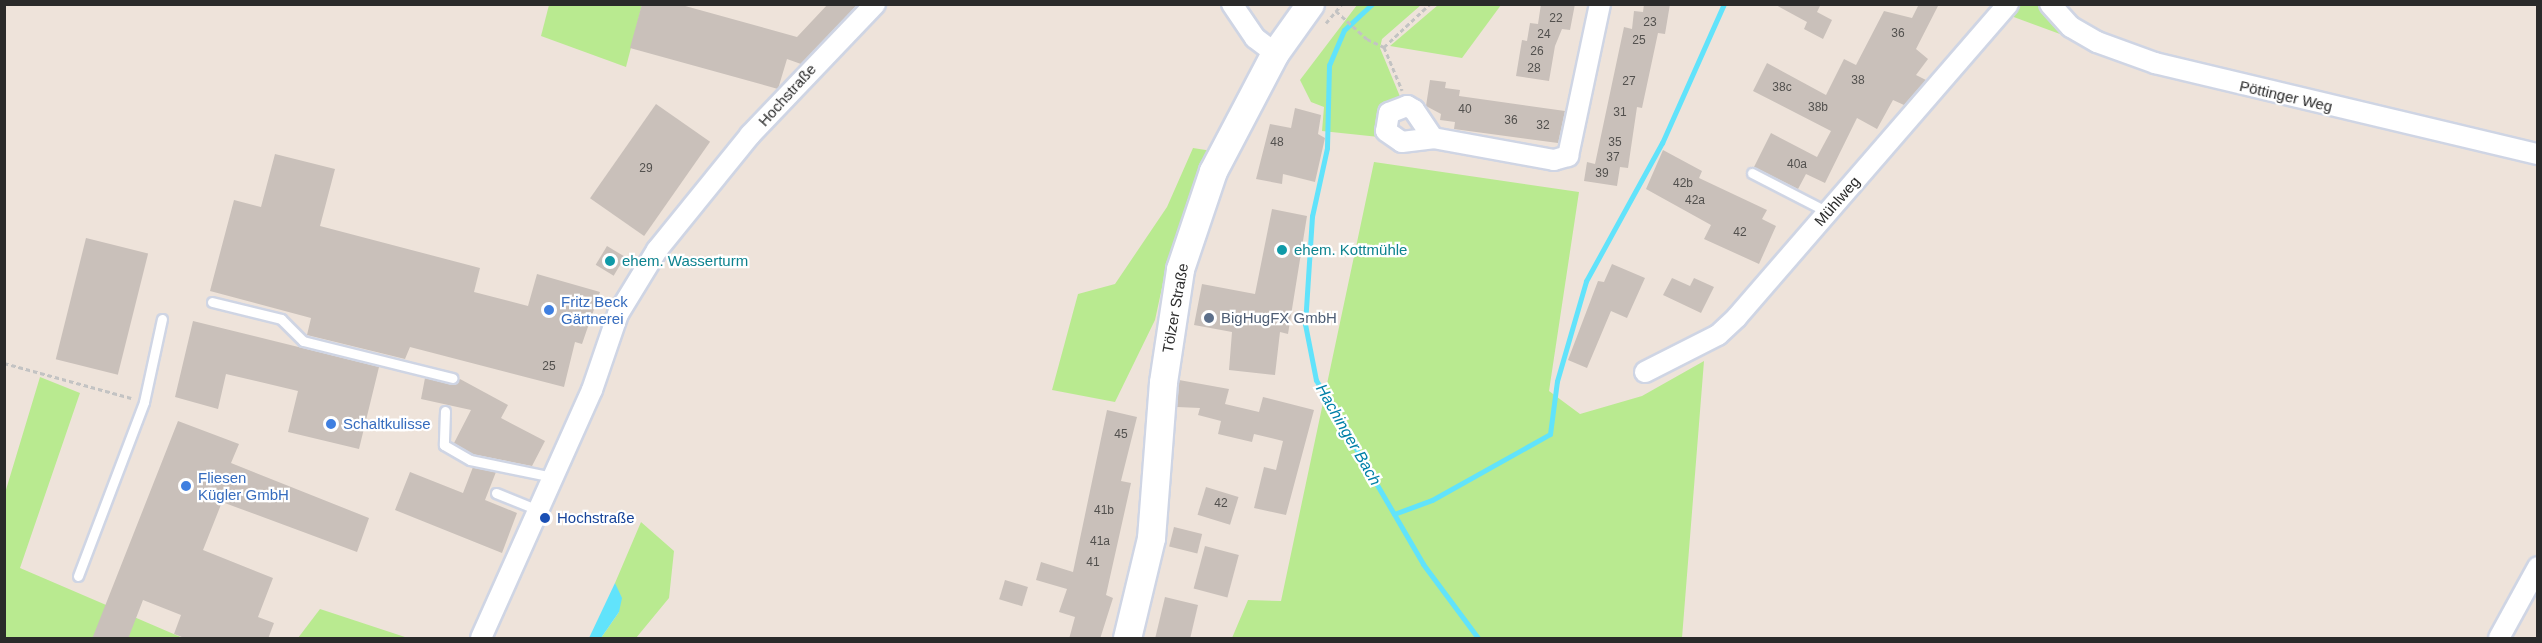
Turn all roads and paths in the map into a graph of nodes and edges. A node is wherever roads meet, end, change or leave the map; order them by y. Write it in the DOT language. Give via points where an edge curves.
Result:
graph roads {
  1 [pos="875,4"];
  2 [pos="1232,4"];
  3 [pos="1310,4"];
  4 [pos="1342,4"];
  5 [pos="1430,4"];
  6 [pos="1600,4"];
  7 [pos="2008,4"];
  8 [pos="2050,4"];
  9 [pos="1336,11"];
  10 [pos="1321,29"];
  11 [pos="1384,47"];
  12 [pos="1275,53"];
  13 [pos="1407,106"];
  14 [pos="1433,138"];
  15 [pos="2538,154"];
  16 [pos="1752,172"];
  17 [pos="1828,212"];
  18 [pos="212,302"];
  19 [pos="162,319"];
  20 [pos="4,363"];
  21 [pos="1645,372"];
  22 [pos="453,378"];
  23 [pos="144,402"];
  24 [pos="445,411"];
  25 [pos="553,477"];
  26 [pos="496,493"];
  27 [pos="538,510"];
  28 [pos="2538,567"];
  29 [pos="78,576"];
  30 [pos="481,639"];
  31 [pos="1126,639"];
  32 [pos="2499,639"];
  1 -- 25 [label="street, Hochstraße" via="750,135 657,250 618,314"];
  2 -- 12 [label="street" via="1255,38"];
  3 -- 12 [label="main road, Tölzer Straße"];
  4 -- 9 [label="path"];
  5 -- 11 [label="path"];
  6 -- 14 [label="street" via="1568,156 1554,160"];
  7 -- 17 [label="street, Mühlweg"];
  8 -- 15 [label="street, Pöttinger Weg" via="2071,27 2097,42 2155,63"];
  9 -- 10 [label="path"];
  9 -- 11 [label="path" via="1358,32"];
  11 -- 13 [label="path"];
  12 -- 31 [label="main road, Tölzer Straße" via="1213,171 1179,269 1163,382 1155,516"];
  13 -- 14 [label="street" via="1423,118"];
  13 -- 14 [label="street" via="1389,113 1385,124 1390,138 1402,142"];
  16 -- 17 [label="lane"];
  17 -- 21 [label="street, Mühlweg" via="1718,335"];
  18 -- 22 [label="lane" via="281,319 303,341"];
  19 -- 23 [label="lane"];
  20 -- 23 [label="path"];
  23 -- 29 [label="lane"];
  24 -- 25 [label="lane" via="444,445 470,460"];
  25 -- 27 [label="street, Hochstraße"];
  26 -- 27 [label="lane"];
  27 -- 30 [label="street, Hochstraße"];
  28 -- 32 [label="street"];
}
